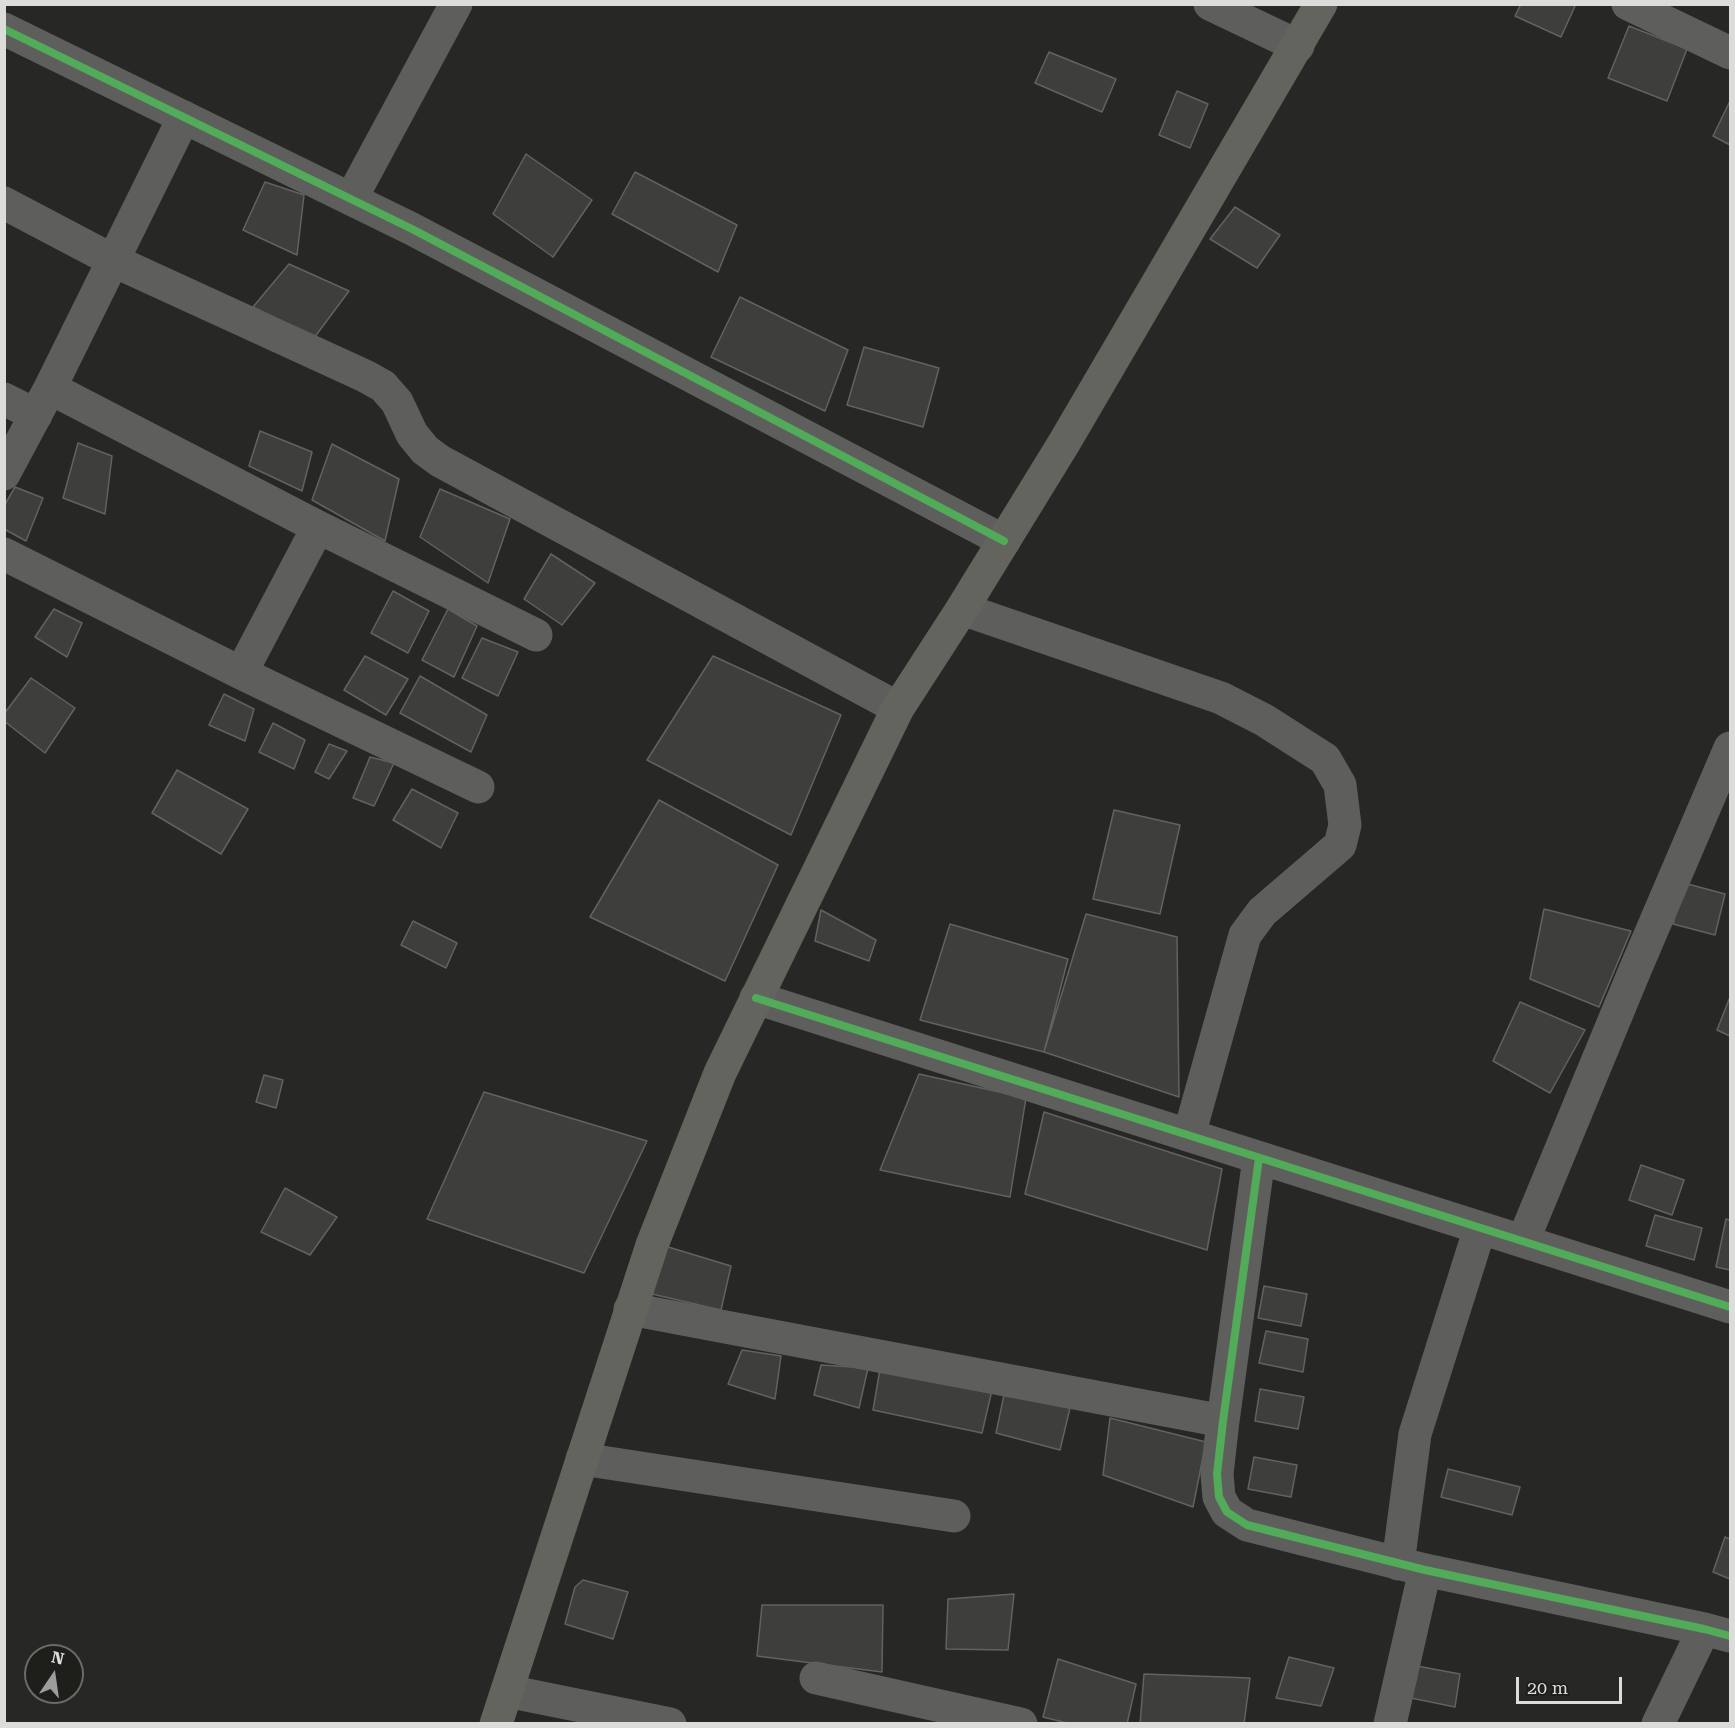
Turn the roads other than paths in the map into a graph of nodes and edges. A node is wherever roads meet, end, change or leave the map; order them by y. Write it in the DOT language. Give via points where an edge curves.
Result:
graph roads {
  1 [pos="456,4"];
  2 [pos="1210,4"];
  3 [pos="1322,4"];
  4 [pos="1628,4"];
  5 [pos="4,29"];
  6 [pos="1298,46"];
  7 [pos="1731,53"];
  8 [pos="184,117"];
  9 [pos="351,199"];
  10 [pos="4,203"];
  11 [pos="114,261"];
  12 [pos="4,399"];
  13 [pos="43,402"];
  14 [pos="4,474"];
  15 [pos="318,527"];
  16 [pos="1004,541"];
  17 [pos="4,554"];
  18 [pos="962,609"];
  19 [pos="536,635"];
  20 [pos="241,673"];
  21 [pos="898,708"];
  22 [pos="1731,748"];
  23 [pos="478,788"];
  24 [pos="756,998"];
  25 [pos="1189,1136"];
  26 [pos="1259,1158"];
  27 [pos="1480,1228"];
  28 [pos="1523,1241"];
  29 [pos="1731,1307"];
  30 [pos="630,1309"];
  31 [pos="1223,1421"];
  32 [pos="582,1459"];
  33 [pos="954,1516"];
  34 [pos="1412,1567"];
  35 [pos="1717,1632"];
  36 [pos="816,1678"];
  37 [pos="507,1691"];
  38 [pos="496,1724"];
  39 [pos="670,1724"];
  40 [pos="1021,1724"];
  41 [pos="1390,1724"];
  42 [pos="1658,1724"];
  1 -- 9 [label="street"];
  2 -- 6 [label="street"];
  3 -- 6 [label="main road"];
  4 -- 7 [label="street"];
  5 -- 8 [label="street"];
  6 -- 16 [label="main road"];
  8 -- 9 [label="street"];
  8 -- 11 [label="street"];
  9 -- 16 [label="street"];
  10 -- 11 [label="street"];
  11 -- 13 [label="street"];
  11 -- 21 [label="street" via="365,376 397,402 412,434 440,461"];
  12 -- 13 [label="street"];
  13 -- 14 [label="street"];
  13 -- 15 [label="street"];
  15 -- 19 [label="street"];
  15 -- 20 [label="street"];
  16 -- 18 [label="main road"];
  17 -- 20 [label="street"];
  18 -- 21 [label="main road"];
  18 -- 25 [label="street" via="1221,698 1325,759 1340,785 1345,825 1340,845 1262,912 1245,935"];
  20 -- 23 [label="street"];
  21 -- 24 [label="main road"];
  22 -- 28 [label="street"];
  24 -- 25 [label="street"];
  24 -- 30 [label="main road" via="720,1073"];
  25 -- 26 [label="street"];
  26 -- 27 [label="street"];
  26 -- 31 [label="street"];
  27 -- 28 [label="street"];
  27 -- 34 [label="street" via="1415,1434"];
  28 -- 29 [label="street"];
  30 -- 31 [label="street"];
  30 -- 32 [label="main road"];
  31 -- 34 [label="street" via="1217,1474 1219,1497 1227,1512 1247,1525"];
  32 -- 33 [label="street"];
  32 -- 37 [label="main road"];
  34 -- 35 [label="street"];
  34 -- 41 [label="street"];
  35 -- 42 [label="street"];
  36 -- 40 [label="street"];
  37 -- 38 [label="main road"];
  37 -- 39 [label="street"];
}
